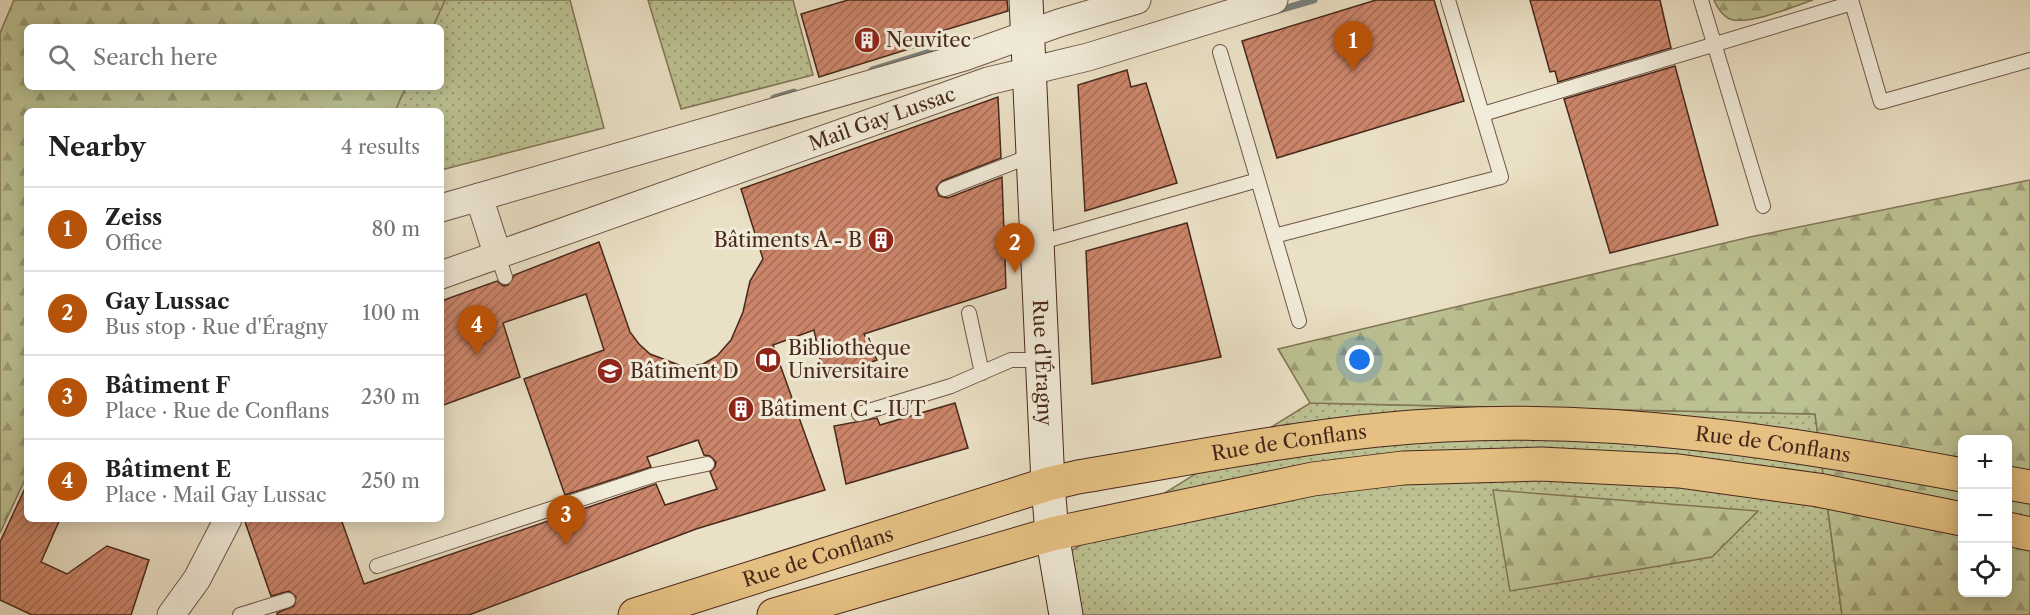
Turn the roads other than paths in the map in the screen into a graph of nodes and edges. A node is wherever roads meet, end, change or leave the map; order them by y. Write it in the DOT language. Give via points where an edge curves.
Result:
graph roads {
  1 [pos="1026,0"];
  2 [pos="1137,0"];
  3 [pos="1274,0"];
  4 [pos="1448,0"];
  5 [pos="1701,0"];
  6 [pos="1027,35"];
  7 [pos="1714,44"];
  8 [pos="1220,52"];
  9 [pos="2030,60"];
  10 [pos="1029,72"];
  11 [pos="1483,114"];
  12 [pos="1034,154"];
  13 [pos="1258,180"];
  14 [pos="945,189"];
  15 [pos="479,197"];
  16 [pos="1763,206"];
  17 [pos="444,207"];
  18 [pos="1274,236"];
  19 [pos="1038,243"];
  20 [pos="502,267"];
  21 [pos="444,275"];
  22 [pos="969,312"];
  23 [pos="1299,321"];
  24 [pos="1043,360"];
  25 [pos="982,373"];
  26 [pos="859,414"];
  27 [pos="707,464"];
  28 [pos="1958,474"];
  29 [pos="1048,484"];
  30 [pos="2012,484"];
  31 [pos="2030,487"];
  32 [pos="1958,518"];
  33 [pos="226,522"];
  34 [pos="2012,530"];
  35 [pos="1052,534"];
  36 [pos="2030,534"];
  37 [pos="377,566"];
  38 [pos="288,600"];
  39 [pos="171,615"];
  40 [pos="240,615"];
  41 [pos="635,615"];
  42 [pos="774,615"];
  43 [pos="1066,615"];
  1 -- 6 [label="street, Rue d'Éragny"];
  2 -- 6 [label="street, Mail Gay Lussac"];
  3 -- 10 [label="street, Mail Gay Lussac"];
  4 -- 11 [label="lane"];
  5 -- 7 [label="lane"];
  6 -- 10 [label="street, Rue d'Éragny"];
  6 -- 15 [label="street, Mail Gay Lussac" via="964,57"];
  7 -- 9 [label="lane" via="1851,3 1881,102"];
  7 -- 11 [label="lane"];
  7 -- 16 [label="lane"];
  8 -- 13 [label="lane"];
  10 -- 12 [label="street, Rue d'Éragny"];
  10 -- 20 [label="street, Mail Gay Lussac" via="981,84"];
  11 -- 18 [label="lane" via="1501,177"];
  12 -- 14 [label="lane"];
  12 -- 19 [label="street, Rue d'Éragny"];
  13 -- 18 [label="lane"];
  13 -- 19 [label="lane"];
  15 -- 17 [label="street, Mail Gay Lussac"];
  15 -- 20 [label="street"];
  18 -- 23 [label="lane"];
  19 -- 24 [label="street, Rue d'Éragny"];
  20 -- 21 [label="street, Mail Gay Lussac"];
  22 -- 25 [label="lane"];
  24 -- 25 [label="lane" via="1011,360"];
  24 -- 29 [label="street, Rue d'Éragny"];
  25 -- 26 [label="lane"];
  27 -- 37 [label="lane" via="654,475"];
  28 -- 29 [label="main road, Rue de Conflans" via="1710,433 1642,426 1492,423 1336,434"];
  29 -- 35 [label="street, Rue d'Éragny"];
  29 -- 41 [label="main road, Rue de Conflans"];
  30 -- 31 [label="main road"];
  32 -- 35 [label="main road, Rue de Conflans" via="1747,479 1634,468 1495,464 1402,468 1313,479"];
  33 -- 39 [label="street" via="197,579"];
  34 -- 36 [label="main road"];
  35 -- 42 [label="main road, Rue de Conflans"];
  35 -- 43 [label="street, Rue d'Éragny"];
  38 -- 40 [label="lane"];
}
